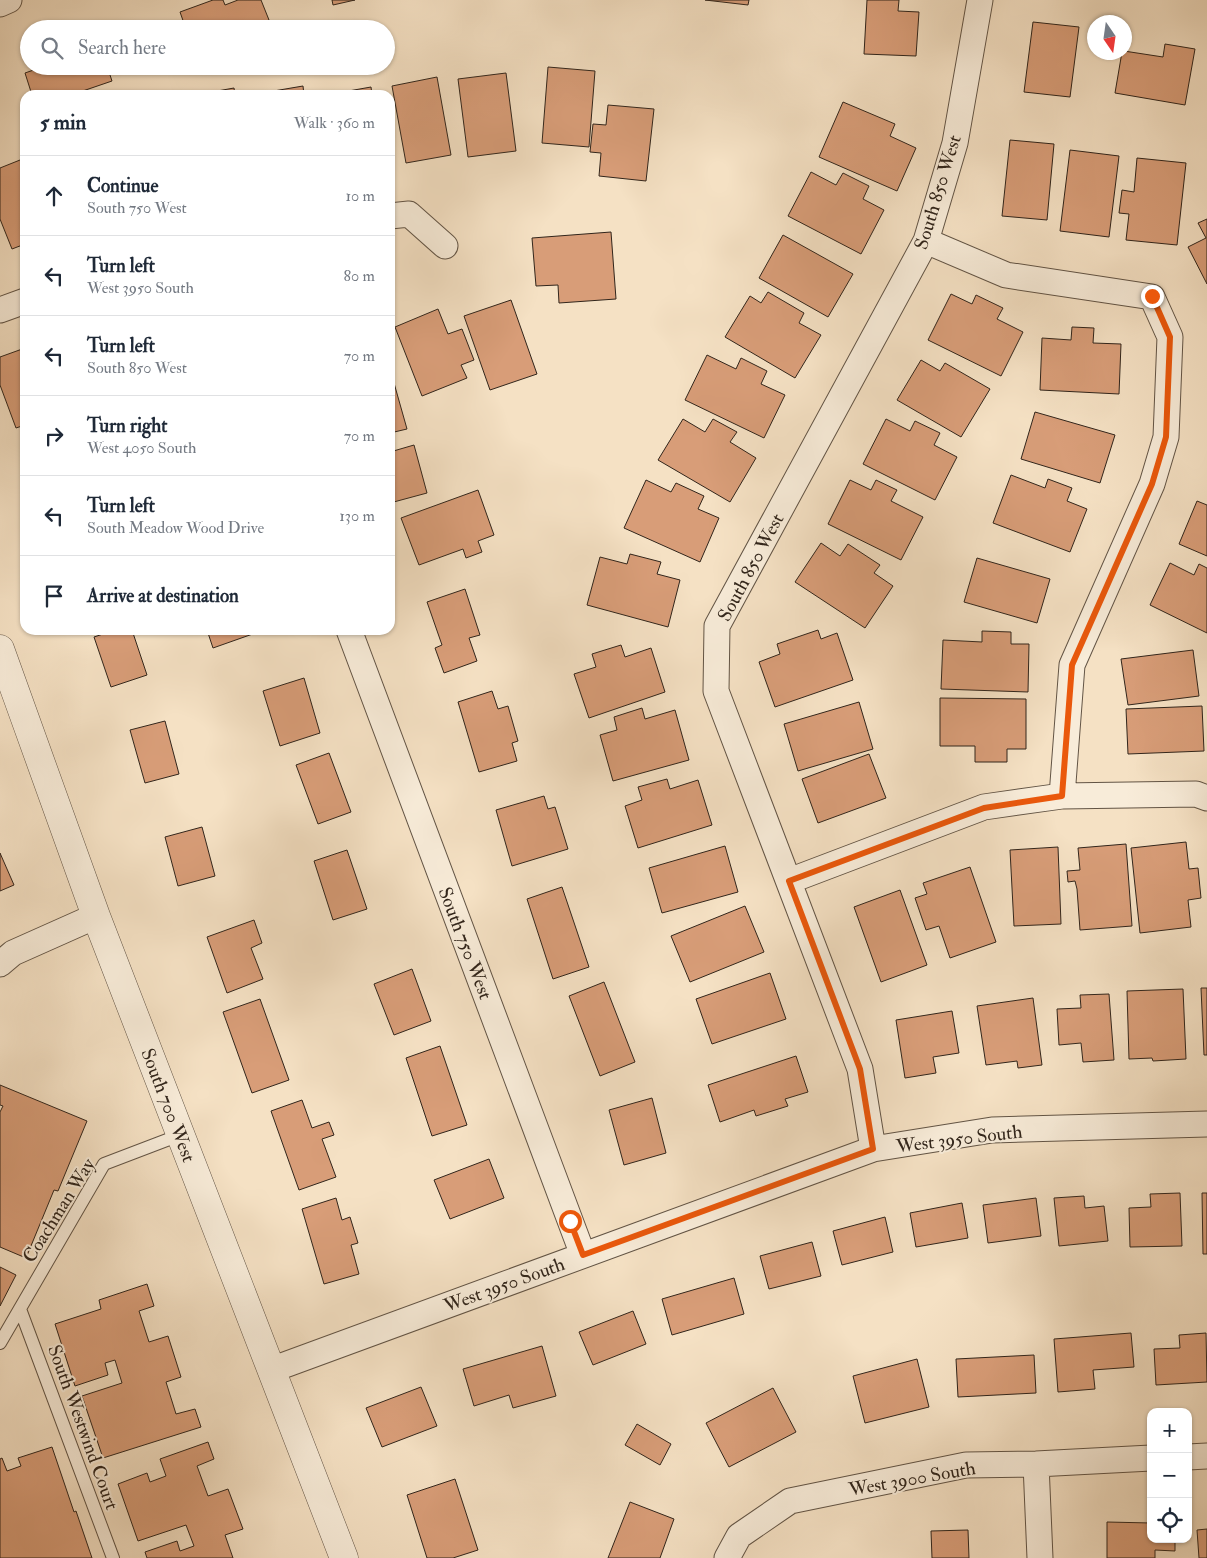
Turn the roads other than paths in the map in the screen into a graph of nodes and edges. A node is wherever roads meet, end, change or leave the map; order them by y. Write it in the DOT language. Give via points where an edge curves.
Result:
graph roads {
  1 [pos="10,0"];
  2 [pos="980,0"];
  3 [pos="0,4"];
  4 [pos="395,215"];
  5 [pos="926,240"];
  6 [pos="445,246"];
  7 [pos="20,303"];
  8 [pos="0,310"];
  9 [pos="351,635"];
  10 [pos="0,649"];
  11 [pos="1062,796"];
  12 [pos="1207,798"];
  13 [pos="789,881"];
  14 [pos="96,916"];
  15 [pos="0,964"];
  16 [pos="1207,1124"];
  17 [pos="180,1135"];
  18 [pos="873,1149"];
  19 [pos="583,1255"];
  20 [pos="20,1309"];
  21 [pos="0,1344"];
  22 [pos="271,1370"];
  23 [pos="1207,1456"];
  24 [pos="1192,1457"];
  25 [pos="1147,1458"];
  26 [pos="1036,1464"];
  27 [pos="113,1558"];
  28 [pos="344,1558"];
  29 [pos="727,1558"];
  30 [pos="1040,1558"];
  1 -- 3 [label="street"];
  2 -- 5 [label="street, South 850 West" via="955,143"];
  4 -- 6 [label="street" via="409,214"];
  5 -- 11 [label="street" via="1006,275 1152,296 1170,337 1166,437 1152,484 1072,665"];
  5 -- 13 [label="street, South 850 West" via="717,626 716,691"];
  7 -- 8 [label="street"];
  9 -- 19 [label="street, South 750 West"];
  10 -- 14 [label="street, South 700 West"];
  11 -- 12 [label="street" via="1196,794"];
  11 -- 13 [label="street" via="984,808"];
  13 -- 18 [label="street, South 850 West" via="860,1069"];
  14 -- 15 [label="street" via="13,953"];
  14 -- 17 [label="street, South 700 West"];
  16 -- 18 [label="street, West 3950 South" via="992,1130"];
  17 -- 20 [label="lane, Coachman Way" via="104,1164"];
  17 -- 22 [label="street, South 700 West"];
  18 -- 19 [label="street, West 3950 South"];
  19 -- 22 [label="street, West 3950 South"];
  20 -- 21 [label="lane, Coachman Way"];
  20 -- 27 [label="lane, South Westwind Court"];
  22 -- 28 [label="street, South 700 West"];
  23 -- 24 [label="street"];
  25 -- 26 [label="street, West 3900 South"];
  26 -- 29 [label="street, West 3900 South" via="966,1465 790,1502 739,1536"];
  26 -- 30 [label="street"];
}
